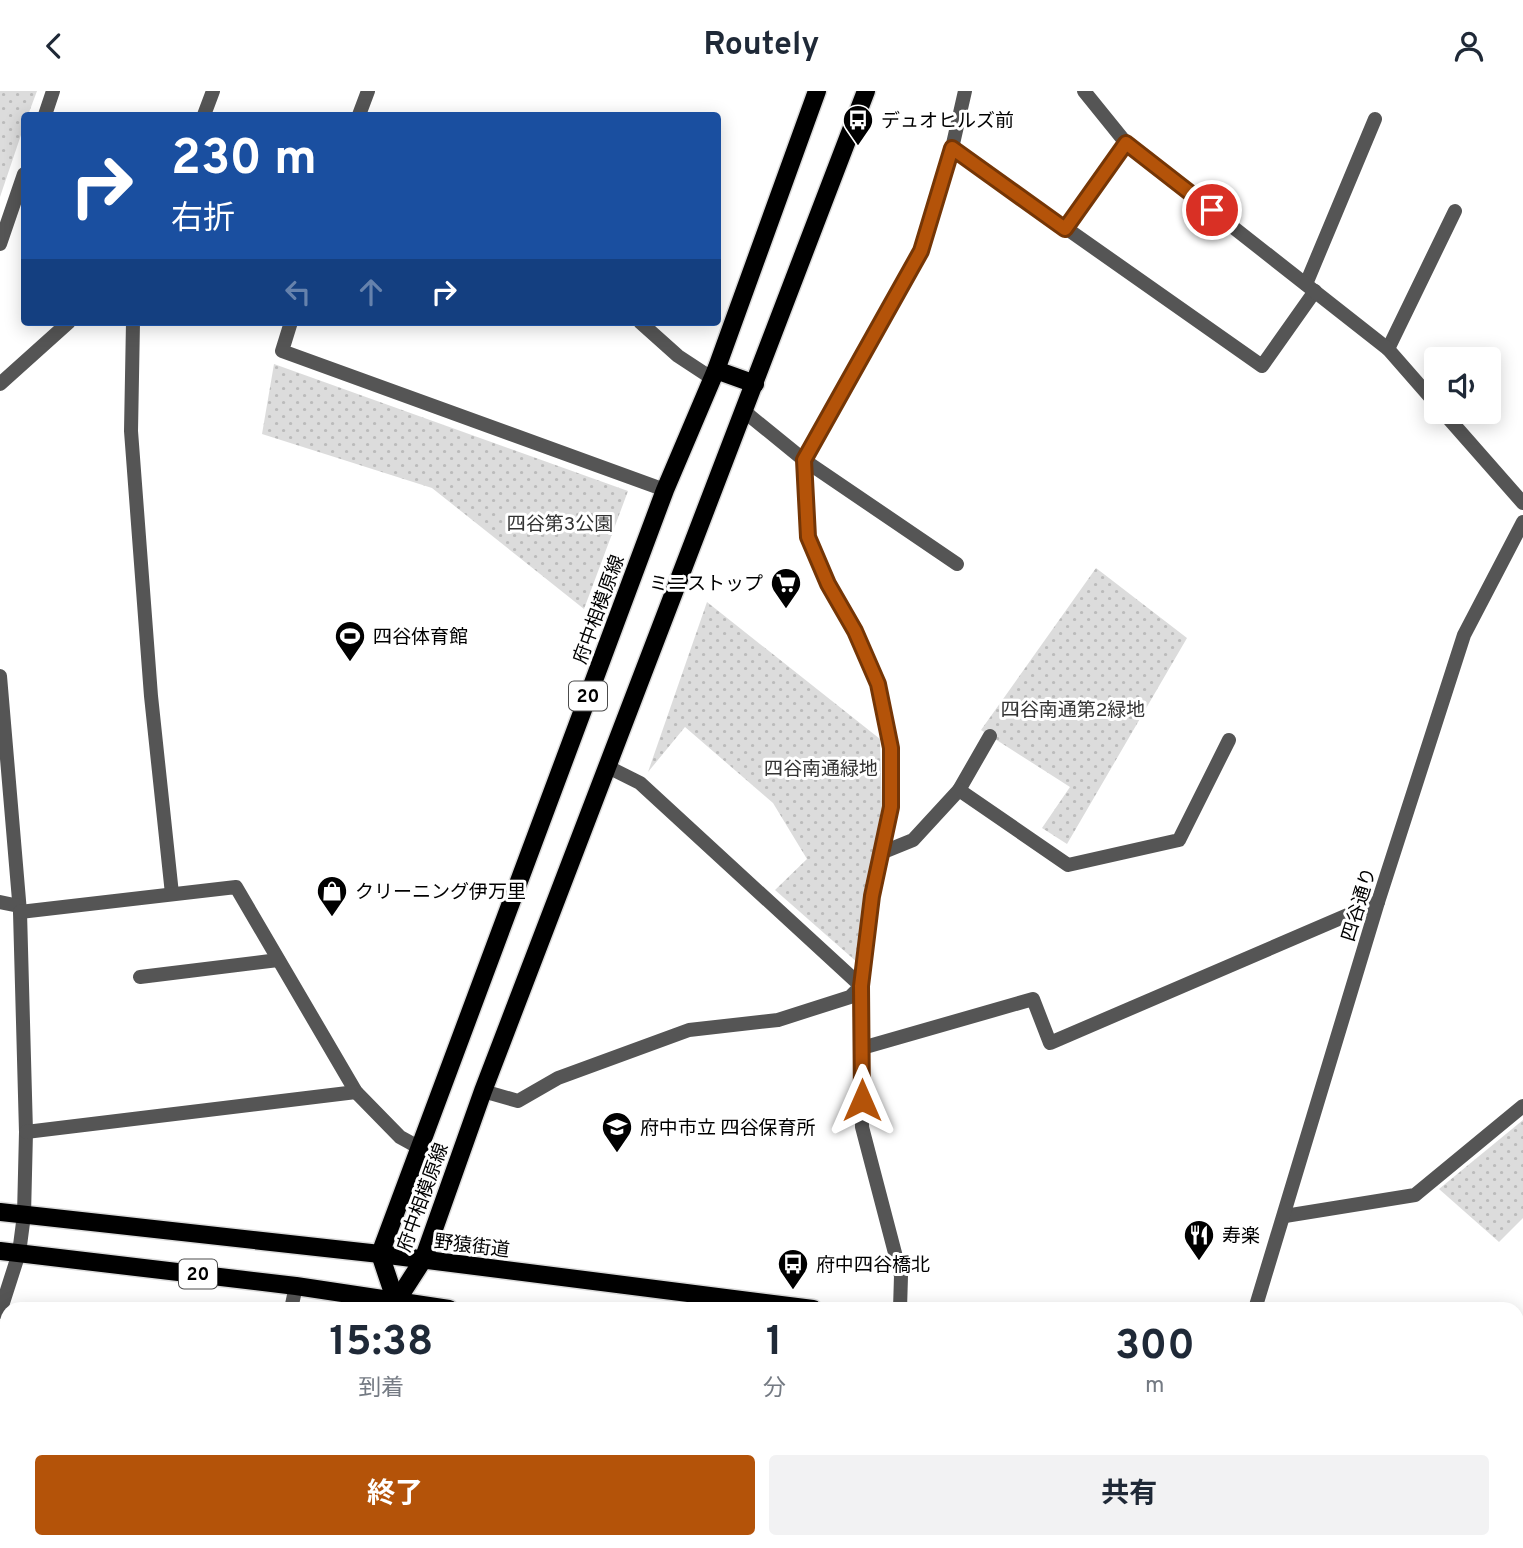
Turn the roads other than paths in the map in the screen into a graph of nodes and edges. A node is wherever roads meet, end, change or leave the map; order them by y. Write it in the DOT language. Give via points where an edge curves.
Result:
graph roads {
  1 [pos="53,91"];
  2 [pos="213,91"];
  3 [pos="368,91"];
  4 [pos="817,91"];
  5 [pos="866,91"];
  6 [pos="964,91"];
  7 [pos="1084,91"];
  8 [pos="46,112"];
  9 [pos="205,112"];
  10 [pos="360,112"];
  11 [pos="1375,119"];
  12 [pos="1126,143"];
  13 [pos="952,148"];
  14 [pos="21,183"];
  15 [pos="1455,211"];
  16 [pos="1065,229"];
  17 [pos="0,244"];
  18 [pos="1310,287"];
  19 [pos="65,326"];
  20 [pos="134,326"];
  21 [pos="290,326"];
  22 [pos="644,326"];
  23 [pos="1388,349"];
  24 [pos="714,375"];
  25 [pos="0,384"];
  26 [pos="755,384"];
  27 [pos="1424,390"];
  28 [pos="744,412"];
  29 [pos="1453,424"];
  30 [pos="804,460"];
  31 [pos="665,490"];
  32 [pos="1523,503"];
  33 [pos="1523,521"];
  34 [pos="957,564"];
  35 [pos="0,676"];
  36 [pos="990,736"];
  37 [pos="1229,740"];
  38 [pos="608,767"];
  39 [pos="959,790"];
  40 [pos="881,853"];
  41 [pos="172,894"];
  42 [pos="0,902"];
  43 [pos="1378,902"];
  44 [pos="19,909"];
  45 [pos="278,960"];
  46 [pos="140,977"];
  47 [pos="861,986"];
  48 [pos="862,1048"];
  49 [pos="484,1091"];
  50 [pos="356,1092"];
  51 [pos="1523,1106"];
  52 [pos="26,1132"];
  53 [pos="420,1148"];
  54 [pos="0,1212"];
  55 [pos="24,1215"];
  56 [pos="1285,1216"];
  57 [pos="0,1251"];
  58 [pos="19,1253"];
  59 [pos="380,1254"];
  60 [pos="424,1260"];
  61 [pos="296,1286"];
  62 [pos="3,1302"];
  63 [pos="293,1302"];
  64 [pos="396,1302"];
  65 [pos="757,1302"];
  66 [pos="900,1302"];
  67 [pos="1257,1302"];
  1 -- 8 [label="street"];
  2 -- 9 [label="street"];
  3 -- 10 [label="street"];
  4 -- 24 [label="main road, 府中相模原線 / 20"];
  5 -- 26 [label="main road, 府中相模原線 / 20"];
  6 -- 13 [label="street"];
  7 -- 12 [label="street"];
  11 -- 18 [label="street"];
  12 -- 16 [label="street"];
  12 -- 18 [label="street"];
  13 -- 16 [label="street"];
  13 -- 30 [label="street" via="921,251"];
  14 -- 17 [label="street"];
  15 -- 23 [label="street"];
  16 -- 18 [label="street" via="1262,366"];
  18 -- 23 [label="street"];
  19 -- 25 [label="street"];
  20 -- 41 [label="street" via="132,444"];
  21 -- 31 [label="street" via="282,351"];
  22 -- 24 [label="street" via="678,356"];
  23 -- 27 [label="street"];
  24 -- 26 [label="main road"];
  24 -- 31 [label="main road, 府中相模原線 / 20"];
  26 -- 28 [label="main road, 府中相模原線 / 20"];
  28 -- 30 [label="street"];
  28 -- 38 [label="main road, 府中相模原線 / 20"];
  29 -- 32 [label="street"];
  30 -- 34 [label="street"];
  30 -- 40 [label="street" via="808,537 878,684 891,748 891,807"];
  31 -- 53 [label="main road, 府中相模原線 / 20"];
  33 -- 43 [label="street, 四谷通り" via="1464,635"];
  35 -- 44 [label="street"];
  36 -- 39 [label="street"];
  37 -- 39 [label="street" via="1179,840 1068,865"];
  38 -- 47 [label="street" via="640,782"];
  38 -- 49 [label="main road, 府中相模原線 / 20"];
  39 -- 40 [label="street" via="913,840"];
  40 -- 47 [label="street"];
  41 -- 44 [label="street"];
  41 -- 45 [label="street" via="236,887"];
  42 -- 44 [label="street"];
  43 -- 48 [label="street" via="1050,1043 1033,999"];
  43 -- 56 [label="street, 四谷通り"];
  44 -- 52 [label="street"];
  45 -- 46 [label="street"];
  45 -- 50 [label="street"];
  47 -- 48 [label="street"];
  47 -- 49 [label="street" via="850,997 778,1020 689,1030 558,1078 518,1101"];
  48 -- 66 [label="street" via="862,1126 901,1276"];
  49 -- 60 [label="main road, 府中相模原線 / 20"];
  50 -- 52 [label="street"];
  50 -- 53 [label="street" via="400,1137"];
  51 -- 56 [label="street" via="1415,1195"];
  52 -- 55 [label="street"];
  53 -- 59 [label="main road, 府中相模原線 / 20"];
  54 -- 55 [label="main road, 野猿街道 / 20"];
  55 -- 58 [label="street"];
  55 -- 59 [label="main road, 野猿街道 / 20"];
  56 -- 67 [label="street, 四谷通り"];
  57 -- 58 [label="main road, 20"];
  58 -- 61 [label="main road, 20"];
  58 -- 62 [label="street"];
  59 -- 60 [label="main road, 野猿街道 / 20"];
  59 -- 64 [label="main road, 府中相模原線"];
  60 -- 64 [label="main road, 府中相模原線 / 20"];
  60 -- 65 [label="main road, 野猿街道 / 20"];
  61 -- 63 [label="street"];
  61 -- 64 [label="main road, 20"];
}
